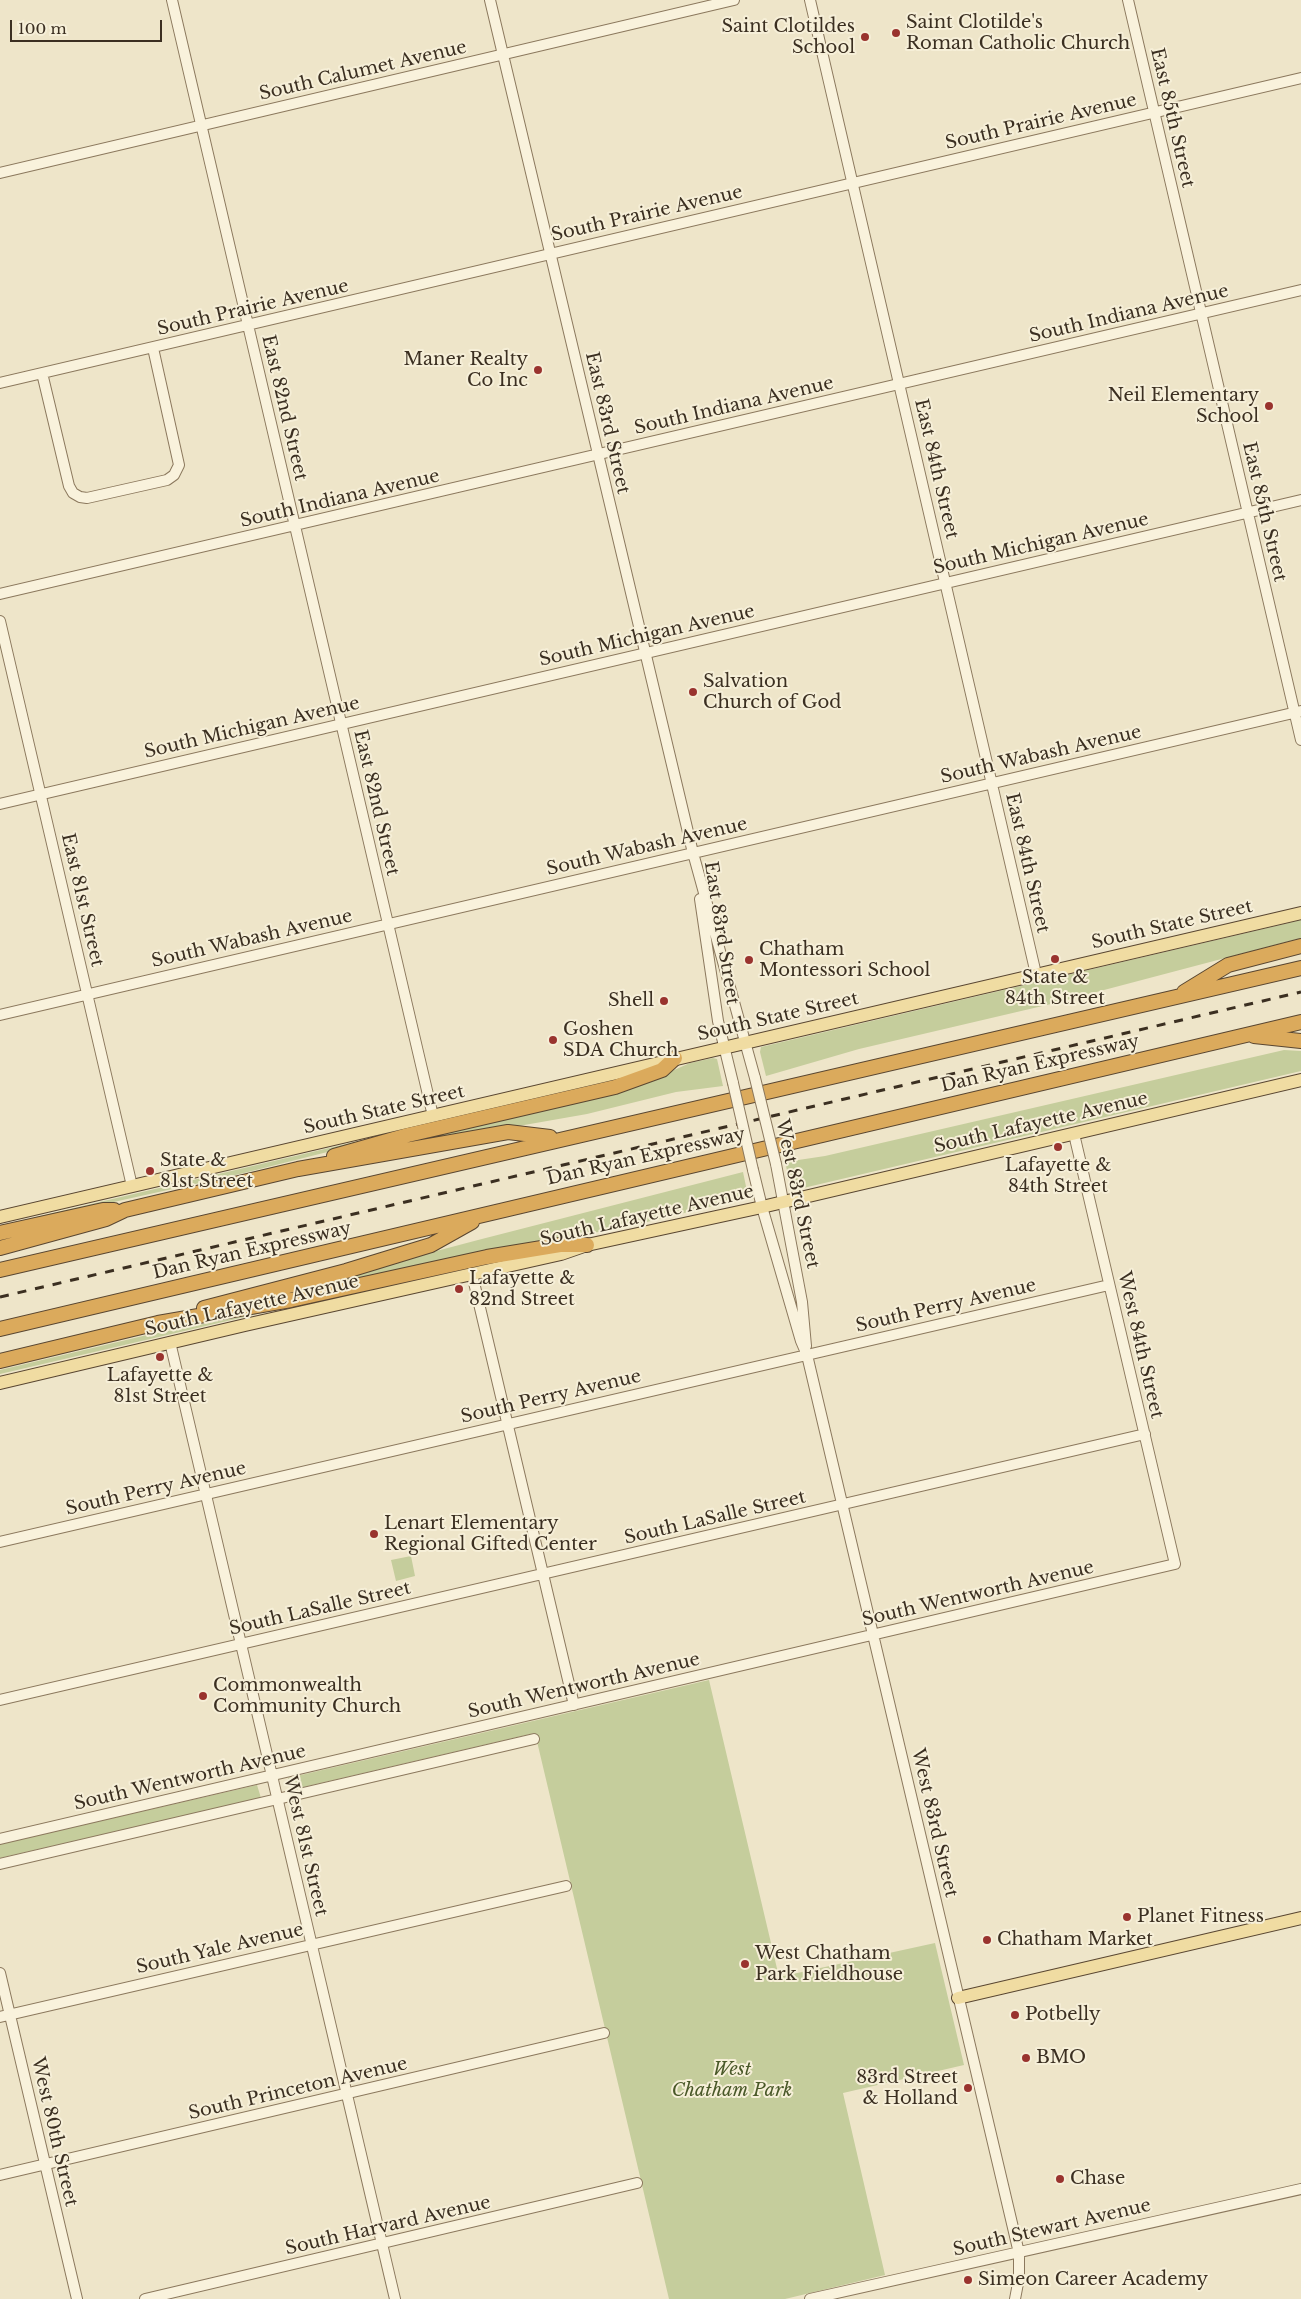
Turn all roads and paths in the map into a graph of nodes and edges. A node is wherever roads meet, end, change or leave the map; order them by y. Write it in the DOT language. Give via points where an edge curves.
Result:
graph roads {
  1 [pos="172,0"];
  2 [pos="490,0"];
  3 [pos="734,0"];
  4 [pos="810,0"];
  5 [pos="1128,0"];
  6 [pos="503,54"];
  7 [pos="1301,78"];
  8 [pos="1154,113"];
  9 [pos="201,126"];
  10 [pos="0,173"];
  11 [pos="852,182"];
  12 [pos="551,254"];
  13 [pos="1301,290"];
  14 [pos="1201,314"];
  15 [pos="248,326"];
  16 [pos="153,348"];
  17 [pos="42,373"];
  18 [pos="0,383"];
  19 [pos="899,384"];
  20 [pos="598,454"];
  21 [pos="1301,500"];
  22 [pos="1248,513"];
  23 [pos="295,526"];
  24 [pos="946,583"];
  25 [pos="0,594"];
  26 [pos="0,621"];
  27 [pos="645,653"];
  28 [pos="1298,712"];
  29 [pos="341,724"];
  30 [pos="1301,740"];
  31 [pos="992,783"];
  32 [pos="40,794"];
  33 [pos="0,804"];
  34 [pos="693,853"];
  35 [pos="1301,913"];
  36 [pos="388,924"];
  37 [pos="1301,946"];
  38 [pos="1301,968"];
  39 [pos="1036,974"];
  40 [pos="88,994"];
  41 [pos="1174,998"];
  42 [pos="0,1015"];
  43 [pos="1301,1022"];
  44 [pos="1246,1035"];
  45 [pos="746,1042"];
  46 [pos="1301,1042"];
  47 [pos="724,1047"];
  48 [pos="675,1058"];
  49 [pos="1301,1080"];
  50 [pos="433,1116"];
  51 [pos="1074,1134"];
  52 [pos="562,1138"];
  53 [pos="298,1169"];
  54 [pos="132,1186"];
  55 [pos="783,1202"];
  56 [pos="762,1207"];
  57 [pos="125,1210"];
  58 [pos="486,1214"];
  59 [pos="0,1216"];
  60 [pos="0,1233"];
  61 [pos="587,1245"];
  62 [pos="0,1248"];
  63 [pos="0,1270"];
  64 [pos="472,1274"];
  65 [pos="1109,1285"];
  66 [pos="158,1323"];
  67 [pos="0,1329"];
  68 [pos="170,1342"];
  69 [pos="807,1355"];
  70 [pos="0,1361"];
  71 [pos="0,1383"];
  72 [pos="508,1424"];
  73 [pos="1145,1434"];
  74 [pos="205,1494"];
  75 [pos="842,1505"];
  76 [pos="0,1542"];
  77 [pos="1175,1564"];
  78 [pos="543,1574"];
  79 [pos="873,1635"];
  80 [pos="241,1644"];
  81 [pos="0,1700"];
  82 [pos="574,1705"];
  83 [pos="534,1739"];
  84 [pos="272,1776"];
  85 [pos="278,1799"];
  86 [pos="0,1839"];
  87 [pos="0,1864"];
  88 [pos="566,1886"];
  89 [pos="1301,1918"];
  90 [pos="312,1944"];
  91 [pos="0,1974"];
  92 [pos="958,1998"];
  93 [pos="5,2016"];
  94 [pos="604,2033"];
  95 [pos="347,2094"];
  96 [pos="45,2164"];
  97 [pos="0,2175"];
  98 [pos="637,2183"];
  99 [pos="1301,2189"];
  100 [pos="382,2244"];
  101 [pos="1019,2253"];
  102 [pos="77,2299"];
  103 [pos="145,2299"];
  104 [pos="395,2299"];
  105 [pos="810,2299"];
  106 [pos="1015,2299"];
  1 -- 9 [label="street, East 82nd Street"];
  2 -- 6 [label="street, East 83rd Street"];
  3 -- 6 [label="street, South Calumet Avenue"];
  4 -- 11 [label="street, East 84th Street"];
  5 -- 8 [label="street, East 85th Street"];
  6 -- 9 [label="street, South Calumet Avenue"];
  6 -- 12 [label="street, East 83rd Street"];
  7 -- 8 [label="street, South Prairie Avenue"];
  8 -- 11 [label="street, South Prairie Avenue"];
  8 -- 14 [label="street, East 85th Street"];
  9 -- 10 [label="street, South Calumet Avenue"];
  9 -- 15 [label="street, East 82nd Street"];
  11 -- 12 [label="street, South Prairie Avenue"];
  11 -- 19 [label="street, East 84th Street"];
  12 -- 15 [label="street, South Prairie Avenue"];
  12 -- 20 [label="street, East 83rd Street"];
  13 -- 14 [label="street, South Indiana Avenue"];
  14 -- 19 [label="street, South Indiana Avenue"];
  14 -- 22 [label="street, East 85th Street"];
  15 -- 16 [label="street, South Prairie Avenue"];
  15 -- 23 [label="street, East 82nd Street"];
  16 -- 17 [label="street, South Prairie Avenue"];
  16 -- 17 [label="street" via="179,459 174,475 167,480 87,498 76,496 69,486"];
  17 -- 18 [label="street, South Prairie Avenue"];
  19 -- 20 [label="street, South Indiana Avenue"];
  19 -- 24 [label="street, East 84th Street"];
  20 -- 23 [label="street, South Indiana Avenue"];
  20 -- 27 [label="street, East 83rd Street"];
  21 -- 22 [label="street, South Michigan Avenue"];
  22 -- 24 [label="street, South Michigan Avenue"];
  22 -- 28 [label="street, East 85th Street"];
  23 -- 25 [label="street, South Indiana Avenue"];
  23 -- 29 [label="street, East 82nd Street"];
  24 -- 27 [label="street, South Michigan Avenue"];
  24 -- 31 [label="street, East 84th Street"];
  26 -- 32 [label="street, East 81st Street"];
  27 -- 29 [label="street, South Michigan Avenue"];
  27 -- 34 [label="street, East 83rd Street"];
  28 -- 30 [label="street, East 85th Street"];
  28 -- 31 [label="street, South Wabash Avenue"];
  29 -- 32 [label="street, South Michigan Avenue"];
  29 -- 36 [label="street, East 82nd Street"];
  31 -- 34 [label="street, South Wabash Avenue"];
  31 -- 39 [label="street, East 84th Street"];
  32 -- 33 [label="street, South Michigan Avenue"];
  32 -- 40 [label="street, East 81st Street"];
  34 -- 36 [label="street, South Wabash Avenue"];
  34 -- 45 [label="street, East 83rd Street"];
  34 -- 47 [label="street, East 83rd Street"];
  35 -- 39 [label="main road, South State Street"];
  36 -- 40 [label="street, South Wabash Avenue"];
  36 -- 50 [label="street, East 82nd Street"];
  37 -- 41 [label="highway" via="1228,965"];
  38 -- 41 [label="highway, Dan Ryan Expressway"];
  39 -- 45 [label="main road, South State Street"];
  40 -- 42 [label="street, South Wabash Avenue"];
  40 -- 54 [label="street, East 81st Street"];
  41 -- 52 [label="highway, Dan Ryan Expressway"];
  43 -- 44 [label="highway, Dan Ryan Expressway"];
  44 -- 46 [label="highway"];
  44 -- 58 [label="highway, Dan Ryan Expressway"];
  45 -- 47 [label="main road, South State Street"];
  45 -- 55 [label="street, West 83rd Street, bridge"];
  47 -- 48 [label="main road, South State Street"];
  47 -- 56 [label="street, West 83rd Street, bridge"];
  48 -- 50 [label="main road, South State Street"];
  48 -- 53 [label="highway" via="662,1070 615,1088 408,1135"];
  49 -- 51 [label="main road, South Lafayette Avenue"];
  50 -- 54 [label="main road, South State Street"];
  51 -- 55 [label="main road, South Lafayette Avenue"];
  51 -- 65 [label="street, West 84th Street"];
  52 -- 53 [label="highway" via="508,1132"];
  52 -- 63 [label="highway, Dan Ryan Expressway"];
  53 -- 57 [label="highway"];
  54 -- 59 [label="main road, South State Street"];
  55 -- 56 [label="main road, South Lafayette Avenue"];
  55 -- 69 [label="street, West 83rd Street" via="802,1302"];
  56 -- 61 [label="main road, South Lafayette Avenue"];
  56 -- 69 [label="street, West 83rd Street" via="800,1341"];
  57 -- 60 [label="highway" via="104,1210"];
  57 -- 62 [label="highway" via="106,1220"];
  58 -- 66 [label="highway" via="431,1245"];
  58 -- 67 [label="highway, Dan Ryan Expressway"];
  61 -- 64 [label="main road, South Lafayette Avenue"];
  61 -- 66 [label="highway" via="560,1245 486,1257 291,1300"];
  64 -- 68 [label="main road, South Lafayette Avenue"];
  64 -- 72 [label="street"];
  65 -- 69 [label="street, South Perry Avenue"];
  65 -- 73 [label="street, West 84th Street"];
  66 -- 70 [label="highway"];
  68 -- 71 [label="main road, South Lafayette Avenue"];
  68 -- 74 [label="street, West 81st Street"];
  69 -- 72 [label="street, South Perry Avenue"];
  69 -- 75 [label="street, West 83rd Street"];
  72 -- 74 [label="street, South Perry Avenue"];
  72 -- 78 [label="street"];
  73 -- 75 [label="street, South LaSalle Street"];
  73 -- 77 [label="street, West 84th Street"];
  74 -- 76 [label="street, South Perry Avenue"];
  74 -- 80 [label="street, West 81st Street"];
  75 -- 78 [label="street, South LaSalle Street"];
  75 -- 79 [label="street, West 83rd Street"];
  77 -- 79 [label="street, South Wentworth Avenue"];
  78 -- 80 [label="street, South LaSalle Street"];
  78 -- 82 [label="street"];
  79 -- 82 [label="street, South Wentworth Avenue"];
  79 -- 92 [label="street, West 83rd Street"];
  80 -- 81 [label="street, South LaSalle Street"];
  80 -- 84 [label="street, West 81st Street"];
  82 -- 84 [label="street, South Wentworth Avenue"];
  83 -- 85 [label="street"];
  84 -- 85 [label="street, West 81st Street"];
  84 -- 86 [label="street, South Wentworth Avenue"];
  85 -- 87 [label="street"];
  85 -- 90 [label="street, West 81st Street"];
  88 -- 90 [label="street, South Yale Avenue"];
  89 -- 92 [label="main road"];
  90 -- 93 [label="street, South Yale Avenue"];
  90 -- 95 [label="street, West 81st Street"];
  91 -- 93 [label="street, West 80th Street"];
  92 -- 101 [label="street, West 83rd Street"];
  93 -- 96 [label="street, West 80th Street"];
  94 -- 95 [label="street, South Princeton Avenue"];
  95 -- 96 [label="street, South Princeton Avenue"];
  95 -- 100 [label="street, West 81st Street"];
  96 -- 97 [label="street, South Princeton Avenue"];
  96 -- 102 [label="street, West 80th Street"];
  98 -- 100 [label="street, South Harvard Avenue"];
  99 -- 101 [label="street, South Stewart Avenue"];
  100 -- 103 [label="street, South Harvard Avenue"];
  100 -- 104 [label="street, West 81st Street"];
  101 -- 105 [label="street, South Stewart Avenue"];
  101 -- 106 [label="street, West 83rd Street"];
}
